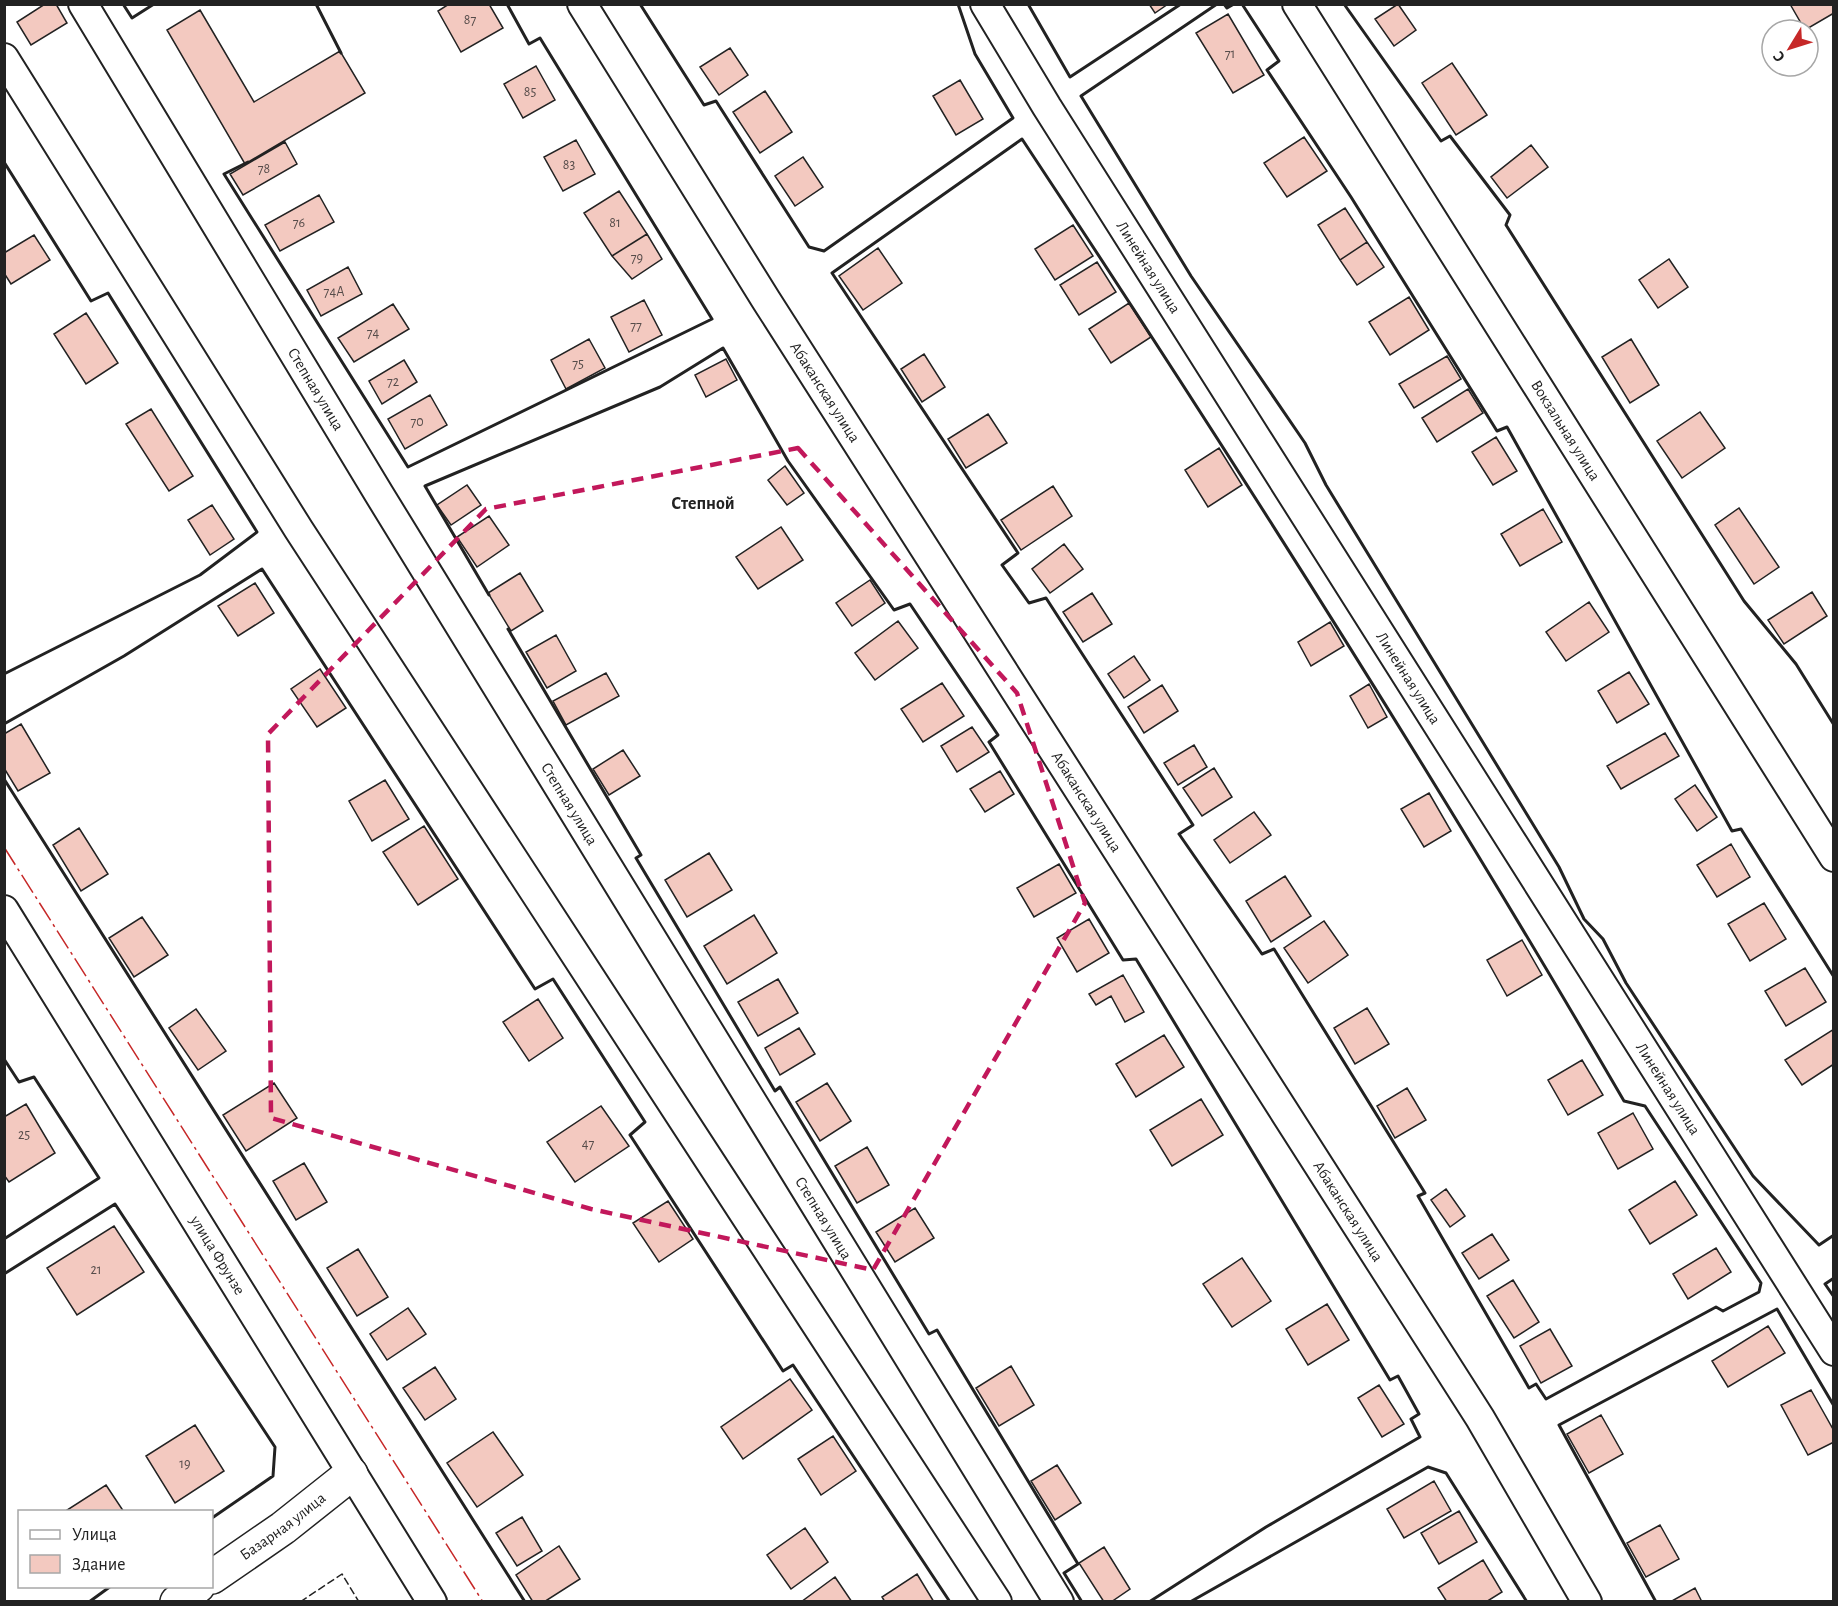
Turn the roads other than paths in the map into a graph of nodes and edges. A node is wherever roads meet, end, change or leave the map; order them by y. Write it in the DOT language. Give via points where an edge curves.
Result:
graph roads {
  1 [pos="83,4"];
  2 [pos="582,4"];
  3 [pos="985,4"];
  4 [pos="1297,4"];
  5 [pos="4,58"];
  6 [pos="1833,857"];
  7 [pos="4,910"];
  8 [pos="1833,1351"];
  9 [pos="351,1474"];
  10 [pos="213,1576"];
  11 [pos="197,1588"];
  12 [pos="177,1602"];
  13 [pos="432,1602"];
  14 [pos="997,1602"];
  15 [pos="1059,1602"];
  16 [pos="1587,1602"];
  1 -- 15 [label="street, Степная улица"];
  2 -- 16 [label="street, Абаканская улица" via="766,300 1474,1408"];
  3 -- 8 [label="street, Линейная улица"];
  4 -- 6 [label="street, Вокзальная улица"];
  5 -- 14 [label="street" via="299,530"];
  7 -- 9 [label="street, улица Фрунзе"];
  9 -- 10 [label="street, Базарная улица"];
  9 -- 13 [label="street, улица Фрунзе"];
  11 -- 12 [label="street"];
}
